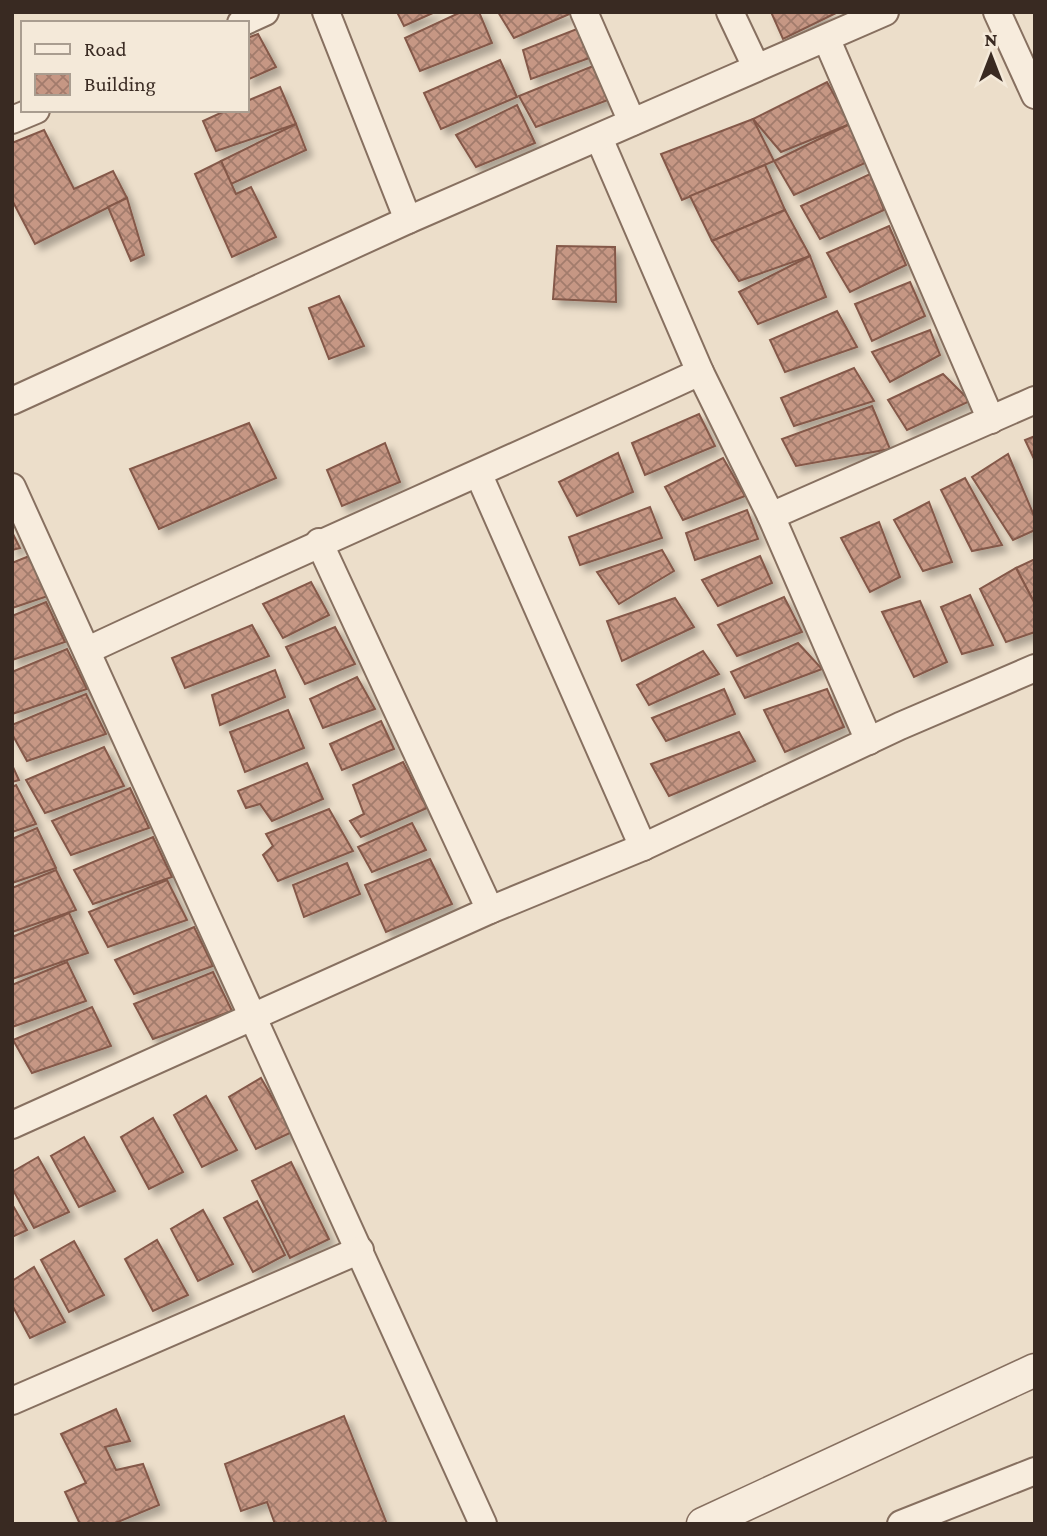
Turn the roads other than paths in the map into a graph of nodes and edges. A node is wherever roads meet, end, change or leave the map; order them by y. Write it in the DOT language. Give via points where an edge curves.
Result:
graph roads {
  1 [pos="265,12"];
  2 [pos="326,12"];
  3 [pos="583,12"];
  4 [pos="730,12"];
  5 [pos="885,12"];
  6 [pos="997,12"];
  7 [pos="245,21"];
  8 [pos="827,40"];
  9 [pos="756,67"];
  10 [pos="1035,94"];
  11 [pos="31,112"];
  12 [pos="12,120"];
  13 [pos="632,122"];
  14 [pos="599,138"];
  15 [pos="408,220"];
  16 [pos="700,372"];
  17 [pos="1035,400"];
  18 [pos="12,401"];
  19 [pos="990,420"];
  20 [pos="479,475"];
  21 [pos="12,487"];
  22 [pos="771,516"];
  23 [pos="319,541"];
  24 [pos="88,650"];
  25 [pos="1035,668"];
  26 [pos="869,741"];
  27 [pos="643,847"];
  28 [pos="491,910"];
  29 [pos="253,1016"];
  30 [pos="12,1125"];
  31 [pos="360,1250"];
  32 [pos="1035,1370"];
  33 [pos="12,1401"];
  34 [pos="1035,1471"];
  35 [pos="483,1524"];
  36 [pos="703,1524"];
  37 [pos="901,1524"];
  1 -- 7 [label="street"];
  2 -- 15 [label="street"];
  3 -- 13 [label="street"];
  4 -- 9 [label="street"];
  5 -- 8 [label="street"];
  6 -- 10 [label="street"];
  8 -- 9 [label="street"];
  8 -- 19 [label="street"];
  9 -- 13 [label="street"];
  11 -- 12 [label="street"];
  13 -- 14 [label="street"];
  14 -- 15 [label="street"];
  14 -- 16 [label="street"];
  15 -- 18 [label="street"];
  16 -- 20 [label="street"];
  16 -- 22 [label="street"];
  17 -- 19 [label="street"];
  19 -- 22 [label="street"];
  20 -- 23 [label="street"];
  20 -- 27 [label="street"];
  21 -- 24 [label="street"];
  22 -- 26 [label="street"];
  23 -- 24 [label="street"];
  23 -- 28 [label="street"];
  24 -- 29 [label="street"];
  25 -- 26 [label="street"];
  26 -- 27 [label="street"];
  27 -- 28 [label="street"];
  28 -- 29 [label="street"];
  29 -- 30 [label="street"];
  29 -- 31 [label="street"];
  31 -- 33 [label="street"];
  31 -- 35 [label="street"];
  32 -- 36 [label="street"];
  34 -- 37 [label="street"];
}
